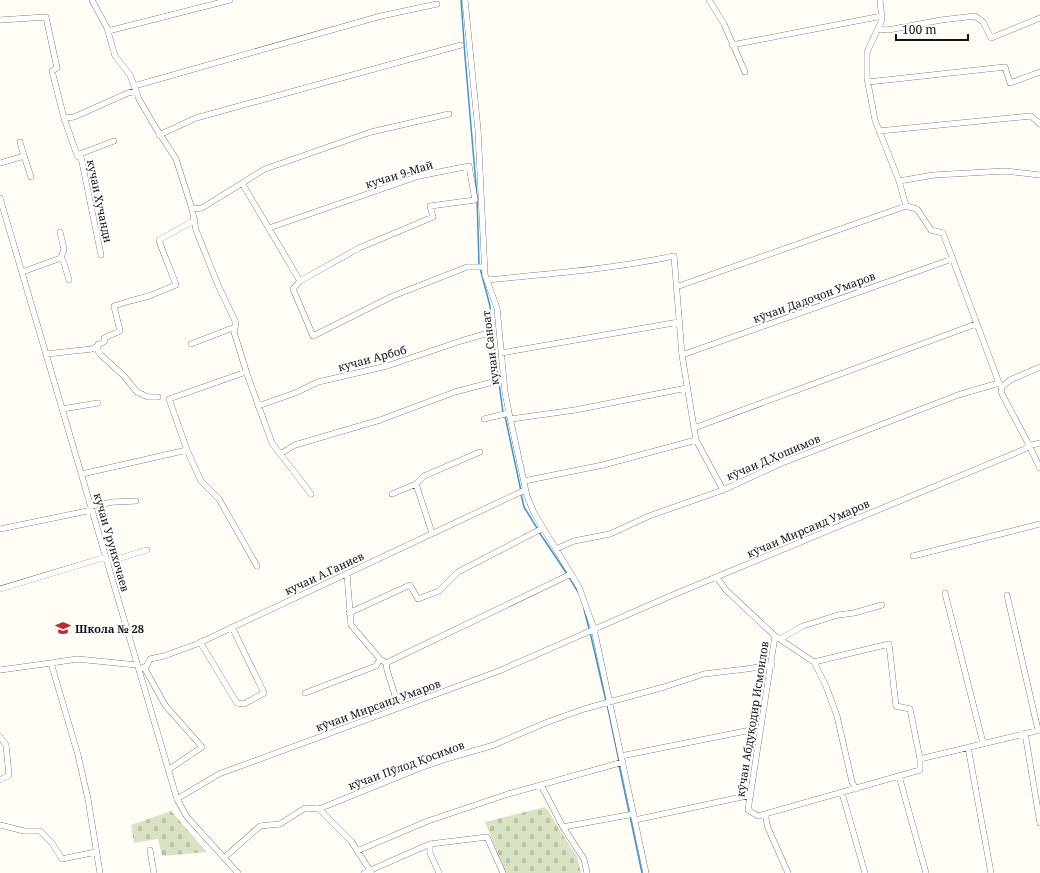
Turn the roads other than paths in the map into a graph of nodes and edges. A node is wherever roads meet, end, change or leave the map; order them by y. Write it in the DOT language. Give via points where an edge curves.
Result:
graph roads {
  1 [pos="92,0"];
  2 [pos="230,0"];
  3 [pos="466,0"];
  4 [pos="709,0"];
  5 [pos="880,0"];
  6 [pos="436,4"];
  7 [pos="882,16"];
  8 [pos="1040,18"];
  9 [pos="0,20"];
  10 [pos="878,29"];
  11 [pos="108,31"];
  12 [pos="461,45"];
  13 [pos="732,45"];
  14 [pos="744,72"];
  15 [pos="1040,72"];
  16 [pos="868,82"];
  17 [pos="135,89"];
  18 [pos="449,114"];
  19 [pos="64,118"];
  20 [pos="1040,124"];
  21 [pos="879,131"];
  22 [pos="159,135"];
  23 [pos="114,141"];
  24 [pos="20,142"];
  25 [pos="77,155"];
  26 [pos="24,156"];
  27 [pos="0,163"];
  28 [pos="1040,175"];
  29 [pos="31,177"];
  30 [pos="899,181"];
  31 [pos="242,183"];
  32 [pos="0,198"];
  33 [pos="906,206"];
  34 [pos="192,208"];
  35 [pos="195,220"];
  36 [pos="269,228"];
  37 [pos="60,232"];
  38 [pos="101,255"];
  39 [pos="61,258"];
  40 [pos="952,259"];
  41 [pos="482,267"];
  42 [pos="22,272"];
  43 [pos="69,280"];
  44 [pos="487,280"];
  45 [pos="300,281"];
  46 [pos="676,287"];
  47 [pos="679,322"];
  48 [pos="976,324"];
  49 [pos="235,327"];
  50 [pos="492,332"];
  51 [pos="98,344"];
  52 [pos="191,344"];
  53 [pos="501,353"];
  54 [pos="46,354"];
  55 [pos="682,355"];
  56 [pos="1040,367"];
  57 [pos="246,372"];
  58 [pos="500,380"];
  59 [pos="1000,385"];
  60 [pos="687,388"];
  61 [pos="158,397"];
  62 [pos="98,403"];
  63 [pos="258,406"];
  64 [pos="62,409"];
  65 [pos="505,414"];
  66 [pos="484,419"];
  67 [pos="511,420"];
  68 [pos="694,428"];
  69 [pos="696,440"];
  70 [pos="1040,443"];
  71 [pos="1028,446"];
  72 [pos="187,450"];
  73 [pos="480,452"];
  74 [pos="280,454"];
  75 [pos="1040,468"];
  76 [pos="82,474"];
  77 [pos="524,481"];
  78 [pos="416,484"];
  79 [pos="723,490"];
  80 [pos="522,491"];
  81 [pos="311,494"];
  82 [pos="392,494"];
  83 [pos="136,502"];
  84 [pos="92,508"];
  85 [pos="1040,524"];
  86 [pos="0,529"];
  87 [pos="540,530"];
  88 [pos="432,534"];
  89 [pos="556,549"];
  90 [pos="147,550"];
  91 [pos="913,556"];
  92 [pos="107,560"];
  93 [pos="256,566"];
  94 [pos="347,574"];
  95 [pos="569,575"];
  96 [pos="718,577"];
  97 [pos="0,589"];
  98 [pos="945,593"];
  99 [pos="1007,595"];
  100 [pos="882,605"];
  101 [pos="349,613"];
  102 [pos="232,627"];
  103 [pos="591,631"];
  104 [pos="778,637"];
  105 [pos="200,642"];
  106 [pos="380,660"];
  107 [pos="814,662"];
  108 [pos="51,663"];
  109 [pos="386,663"];
  110 [pos="772,665"];
  111 [pos="140,667"];
  112 [pos="0,670"];
  113 [pos="305,693"];
  114 [pos="607,702"];
  115 [pos="399,708"];
  116 [pos="762,728"];
  117 [pos="1039,730"];
  118 [pos="1025,733"];
  119 [pos="0,737"];
  120 [pos="983,743"];
  121 [pos="968,747"];
  122 [pos="920,759"];
  123 [pos="621,761"];
  124 [pos="168,770"];
  125 [pos="899,776"];
  126 [pos="0,780"];
  127 [pos="541,785"];
  128 [pos="856,789"];
  129 [pos="842,792"];
  130 [pos="751,795"];
  131 [pos="177,799"];
  132 [pos="319,809"];
  133 [pos="765,814"];
  134 [pos="634,817"];
  135 [pos="1040,823"];
  136 [pos="0,825"];
  137 [pos="562,827"];
  138 [pos="430,844"];
  139 [pos="150,850"];
  140 [pos="357,851"];
  141 [pos="96,852"];
  142 [pos="224,858"];
  143 [pos="371,871"];
  144 [pos="100,873"];
  145 [pos="154,873"];
  146 [pos="238,873"];
  147 [pos="364,873"];
  148 [pos="439,873"];
  149 [pos="503,873"];
  150 [pos="587,873"];
  151 [pos="646,873"];
  152 [pos="788,873"];
  153 [pos="864,873"];
  154 [pos="926,873"];
  155 [pos="990,873"];
  1 -- 11 [label="street"];
  2 -- 11 [label="street"];
  3 -- 41 [label="street, кучаи Саноат" via="478,130"];
  4 -- 13 [label="street" via="724,24"];
  5 -- 7 [label="street"];
  6 -- 17 [label="street" via="381,16"];
  7 -- 10 [label="street"];
  7 -- 13 [label="street"];
  8 -- 10 [label="street" via="991,38 983,22 975,16 888,30"];
  9 -- 19 [label="street, кучаи Хучанди" via="46,17 57,68 52,71"];
  10 -- 16 [label="street" via="867,52"];
  11 -- 17 [label="street" via="115,56 130,75"];
  12 -- 22 [label="street" via="196,118"];
  13 -- 14 [label="street"];
  15 -- 16 [label="street" via="1010,83 1005,66"];
  16 -- 21 [label="street"];
  17 -- 19 [label="street" via="74,117"];
  17 -- 22 [label="street"];
  18 -- 31 [label="street" via="371,132 265,169"];
  19 -- 25 [label="street, кучаи Хучанди"];
  20 -- 21 [label="street" via="1031,116"];
  21 -- 30 [label="street"];
  22 -- 34 [label="street" via="176,159"];
  23 -- 25 [label="street"];
  24 -- 26 [label="street"];
  25 -- 38 [label="street, кучаи Хучанди" via="78,158 82,157"];
  26 -- 27 [label="street"];
  26 -- 29 [label="street"];
  28 -- 30 [label="street" via="1005,171 934,175"];
  30 -- 33 [label="street"];
  31 -- 34 [label="street" via="202,208"];
  31 -- 36 [label="street"];
  32 -- 42 [label="street, кучаи Урунхочаев"];
  33 -- 40 [label="street" via="917,209 931,230 942,233"];
  33 -- 46 [label="street"];
  34 -- 35 [label="street"];
  35 -- 49 [label="street" via="196,230 236,323"];
  35 -- 51 [label="street" via="159,240 176,285 114,306 120,331 104,338 105,341"];
  36 -- 45 [label="street"];
  36 -- 45 [label="street, кучаи 9-Май" via="419,176 469,166 475,200 430,206 433,217 359,248"];
  37 -- 39 [label="street" via="64,249"];
  39 -- 42 [label="street"];
  39 -- 43 [label="street"];
  40 -- 48 [label="street"];
  40 -- 55 [label="street, кӯчаи Дадоҷон Умаров"];
  41 -- 44 [label="street, кучаи Саноат"];
  41 -- 45 [label="street" via="467,267 393,296 313,336 293,289"];
  42 -- 54 [label="street, кучаи Урунхочаев"];
  44 -- 46 [label="street" via="573,272 674,256"];
  44 -- 53 [label="street, кучаи Саноат" via="497,308"];
  46 -- 47 [label="street"];
  47 -- 53 [label="street"];
  47 -- 55 [label="street"];
  48 -- 59 [label="street"];
  48 -- 68 [label="street"];
  49 -- 52 [label="street"];
  49 -- 57 [label="street" via="234,332"];
  50 -- 63 [label="street, кучаи Арбоб" via="387,366 318,382"];
  51 -- 54 [label="street" via="92,349"];
  51 -- 61 [label="street" via="101,356 124,376 137,392 148,397"];
  53 -- 58 [label="street, кучаи Саноат"];
  54 -- 64 [label="street, кучаи Урунхочаев"];
  55 -- 60 [label="street"];
  56 -- 59 [label="street, кӯчаи Д.Ҳошимов"];
  57 -- 63 [label="street"];
  57 -- 72 [label="street" via="169,399"];
  58 -- 65 [label="street, кучаи Саноат"];
  58 -- 74 [label="street" via="455,392 380,420 295,445"];
  59 -- 71 [label="street" via="1000,392"];
  59 -- 79 [label="street, кӯчаи Д.Ҳошимов" via="958,395 782,463"];
  60 -- 67 [label="street"];
  60 -- 68 [label="street"];
  62 -- 64 [label="street"];
  63 -- 74 [label="street" via="272,443"];
  64 -- 76 [label="street, кучаи Урунхочаев"];
  65 -- 66 [label="street"];
  65 -- 67 [label="street, кучаи Саноат"];
  67 -- 77 [label="street, кучаи Саноат"];
  68 -- 69 [label="street"];
  69 -- 77 [label="street" via="603,465"];
  69 -- 79 [label="street"];
  70 -- 71 [label="street, кӯчаи Мирсаид Умаров"];
  71 -- 75 [label="street"];
  71 -- 96 [label="street, кӯчаи Мирсаид Умаров"];
  72 -- 76 [label="street"];
  72 -- 93 [label="street" via="201,481 219,500"];
  73 -- 78 [label="street" via="424,476"];
  74 -- 81 [label="street"];
  76 -- 84 [label="street, кучаи Урунхочаев"];
  77 -- 80 [label="street, кучаи Саноат"];
  78 -- 82 [label="street"];
  78 -- 88 [label="street"];
  79 -- 89 [label="street, кӯчаи Д.Ҳошимов" via="649,516 610,534 574,541"];
  80 -- 87 [label="street, кучаи Саноат"];
  80 -- 88 [label="street, кучаи А.Ганиев"];
  83 -- 84 [label="street" via="113,502"];
  84 -- 86 [label="street"];
  84 -- 92 [label="street, кучаи Урунхочаев"];
  85 -- 91 [label="street"];
  87 -- 89 [label="street, кучаи Саноат"];
  87 -- 101 [label="street" via="458,572 439,591 418,599 410,585"];
  88 -- 94 [label="street, кучаи А.Ганиев"];
  89 -- 95 [label="street, кучаи Саноат"];
  90 -- 92 [label="street"];
  92 -- 97 [label="street"];
  92 -- 111 [label="street, кучаи Урунхочаев"];
  94 -- 101 [label="street"];
  94 -- 102 [label="street, кучаи А.Ганиев"];
  95 -- 103 [label="street, кучаи Саноат" via="579,587"];
  95 -- 109 [label="street"];
  96 -- 103 [label="street, кӯчаи Мирсаид Умаров"];
  96 -- 104 [label="street, кӯчаи Абдуқодир Исмоилов" via="725,589"];
  98 -- 120 [label="street"];
  99 -- 117 [label="street"];
  100 -- 104 [label="street" via="838,615"];
  101 -- 106 [label="street" via="351,625"];
  102 -- 105 [label="street, кучаи А.Ганиев"];
  102 -- 105 [label="street" via="264,693 244,704 237,703"];
  103 -- 114 [label="street, кучаи Саноат"];
  103 -- 115 [label="street, кӯчаи Мирсаид Умаров" via="499,671"];
  104 -- 107 [label="street, кӯчаи Абдуқодир Исмоилов"];
  104 -- 110 [label="street, кӯчаи Абдуқодир Исмоилов"];
  105 -- 111 [label="street, кучаи А.Ганиев" via="150,659 146,667"];
  106 -- 109 [label="street"];
  106 -- 113 [label="street" via="376,666"];
  107 -- 122 [label="street" via="889,644 896,706 910,709"];
  107 -- 128 [label="street, кӯчаи Абдуқодир Исмоилов" via="837,716 852,782"];
  108 -- 111 [label="street" via="77,659"];
  108 -- 112 [label="street"];
  108 -- 141 [label="street" via="78,755"];
  109 -- 115 [label="street"];
  110 -- 114 [label="street, кӯчаи Пӯлод Қосимов" via="704,674 664,688"];
  110 -- 116 [label="street, кӯчаи Абдуқодир Исмоилов"];
  111 -- 124 [label="street, кучаи Урунхочаев"];
  111 -- 124 [label="street" via="165,705 202,747"];
  114 -- 123 [label="street, кучаи Саноат"];
  114 -- 132 [label="street, кӯчаи Пӯлод Қосимов" via="545,723 494,745 446,758"];
  115 -- 131 [label="street, кӯчаи Мирсаид Умаров" via="219,774"];
  116 -- 123 [label="street"];
  116 -- 130 [label="street, кӯчаи Абдуқодир Исмоилов"];
  117 -- 118 [label="street"];
  118 -- 120 [label="street"];
  118 -- 135 [label="street"];
  119 -- 126 [label="street" via="6,745 9,775"];
  120 -- 121 [label="street"];
  121 -- 122 [label="street"];
  121 -- 155 [label="street"];
  122 -- 125 [label="street" via="920,770"];
  123 -- 127 [label="street"];
  123 -- 134 [label="street, кучаи Саноат"];
  124 -- 131 [label="street, кучаи Урунхочаев"];
  125 -- 128 [label="street"];
  125 -- 154 [label="street"];
  127 -- 137 [label="street"];
  127 -- 140 [label="street" via="428,821"];
  128 -- 129 [label="street"];
  129 -- 133 [label="street"];
  129 -- 153 [label="street"];
  130 -- 133 [label="street, кӯчаи Абдуқодир Исмоилов" via="748,810 758,816"];
  130 -- 134 [label="street"];
  131 -- 142 [label="street, кучаи Урунхочаев" via="187,818"];
  132 -- 140 [label="street" via="351,841"];
  132 -- 142 [label="street, кӯчаи Пӯлод Қосимов" via="305,808 280,824 260,826"];
  133 -- 152 [label="street" via="768,828"];
  134 -- 137 [label="street"];
  134 -- 151 [label="street, кучаи Саноат"];
  136 -- 141 [label="street" via="24,831 40,831 52,843 62,859"];
  137 -- 150 [label="street" via="584,859"];
  138 -- 143 [label="street"];
  138 -- 148 [label="street" via="430,853"];
  138 -- 149 [label="street" via="487,837"];
  139 -- 145 [label="street"];
  140 -- 143 [label="street"];
  141 -- 144 [label="street"];
  142 -- 146 [label="street, кучаи Урунхочаев"];
  143 -- 147 [label="street"];
}
